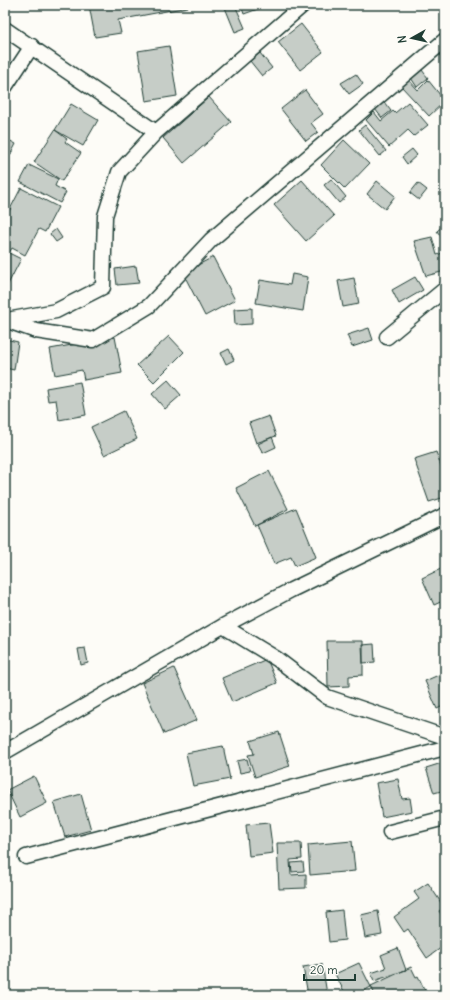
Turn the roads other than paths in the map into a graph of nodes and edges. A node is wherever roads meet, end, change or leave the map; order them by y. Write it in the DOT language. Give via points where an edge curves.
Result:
graph roads {
  1 [pos="304,5"];
  2 [pos="5,29"];
  3 [pos="445,40"];
  4 [pos="32,46"];
  5 [pos="5,88"];
  6 [pos="156,132"];
  7 [pos="445,289"];
  8 [pos="6,320"];
  9 [pos="387,337"];
  10 [pos="445,515"];
  11 [pos="223,626"];
  12 [pos="445,738"];
  13 [pos="445,748"];
  14 [pos="5,752"];
  15 [pos="445,818"];
  16 [pos="390,832"];
  17 [pos="26,857"];
  1 -- 6 [label="street"];
  2 -- 4 [label="street"];
  3 -- 8 [label="street" via="211,240 149,306 93,340 36,331"];
  4 -- 5 [label="street"];
  4 -- 6 [label="street"];
  6 -- 8 [label="street" via="119,172 105,216 103,287 56,311"];
  7 -- 9 [label="street"];
  10 -- 11 [label="street"];
  11 -- 12 [label="street" via="277,659 327,698"];
  11 -- 14 [label="street"];
  13 -- 17 [label="street"];
  15 -- 16 [label="street"];
}
